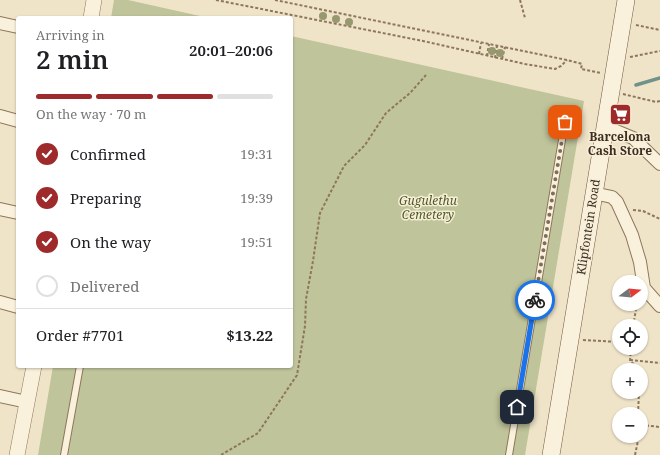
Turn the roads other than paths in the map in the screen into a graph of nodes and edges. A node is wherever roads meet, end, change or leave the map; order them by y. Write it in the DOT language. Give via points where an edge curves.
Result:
graph roads {
  1 [pos="94,0"];
  2 [pos="626,0"];
  3 [pos="91,16"];
  4 [pos="0,23"];
  5 [pos="16,27"];
  6 [pos="0,116"];
  7 [pos="16,120"];
  8 [pos="565,122"];
  9 [pos="604,126"];
  10 [pos="660,164"];
  11 [pos="593,193"];
  12 [pos="0,209"];
  13 [pos="16,213"];
  14 [pos="0,302"];
  15 [pos="16,306"];
  16 [pos="660,306"];
  17 [pos="34,368"];
  18 [pos="80,368"];
  19 [pos="0,396"];
  20 [pos="27,402"];
  21 [pos="17,455"];
  22 [pos="64,455"];
  23 [pos="509,455"];
  24 [pos="551,455"];
  1 -- 3 [label="street"];
  2 -- 9 [label="main road, Klipfontein Road"];
  4 -- 5 [label="street"];
  6 -- 7 [label="street"];
  8 -- 23 [label="lane"];
  9 -- 10 [label="street" via="633,138"];
  9 -- 11 [label="main road, Klipfontein Road"];
  11 -- 16 [label="street" via="612,197 617,202 634,242 644,288"];
  11 -- 24 [label="main road, Klipfontein Road"];
  12 -- 13 [label="street"];
  14 -- 15 [label="street"];
  17 -- 20 [label="street"];
  18 -- 22 [label="lane"];
  19 -- 20 [label="street"];
  20 -- 21 [label="street"];
}
